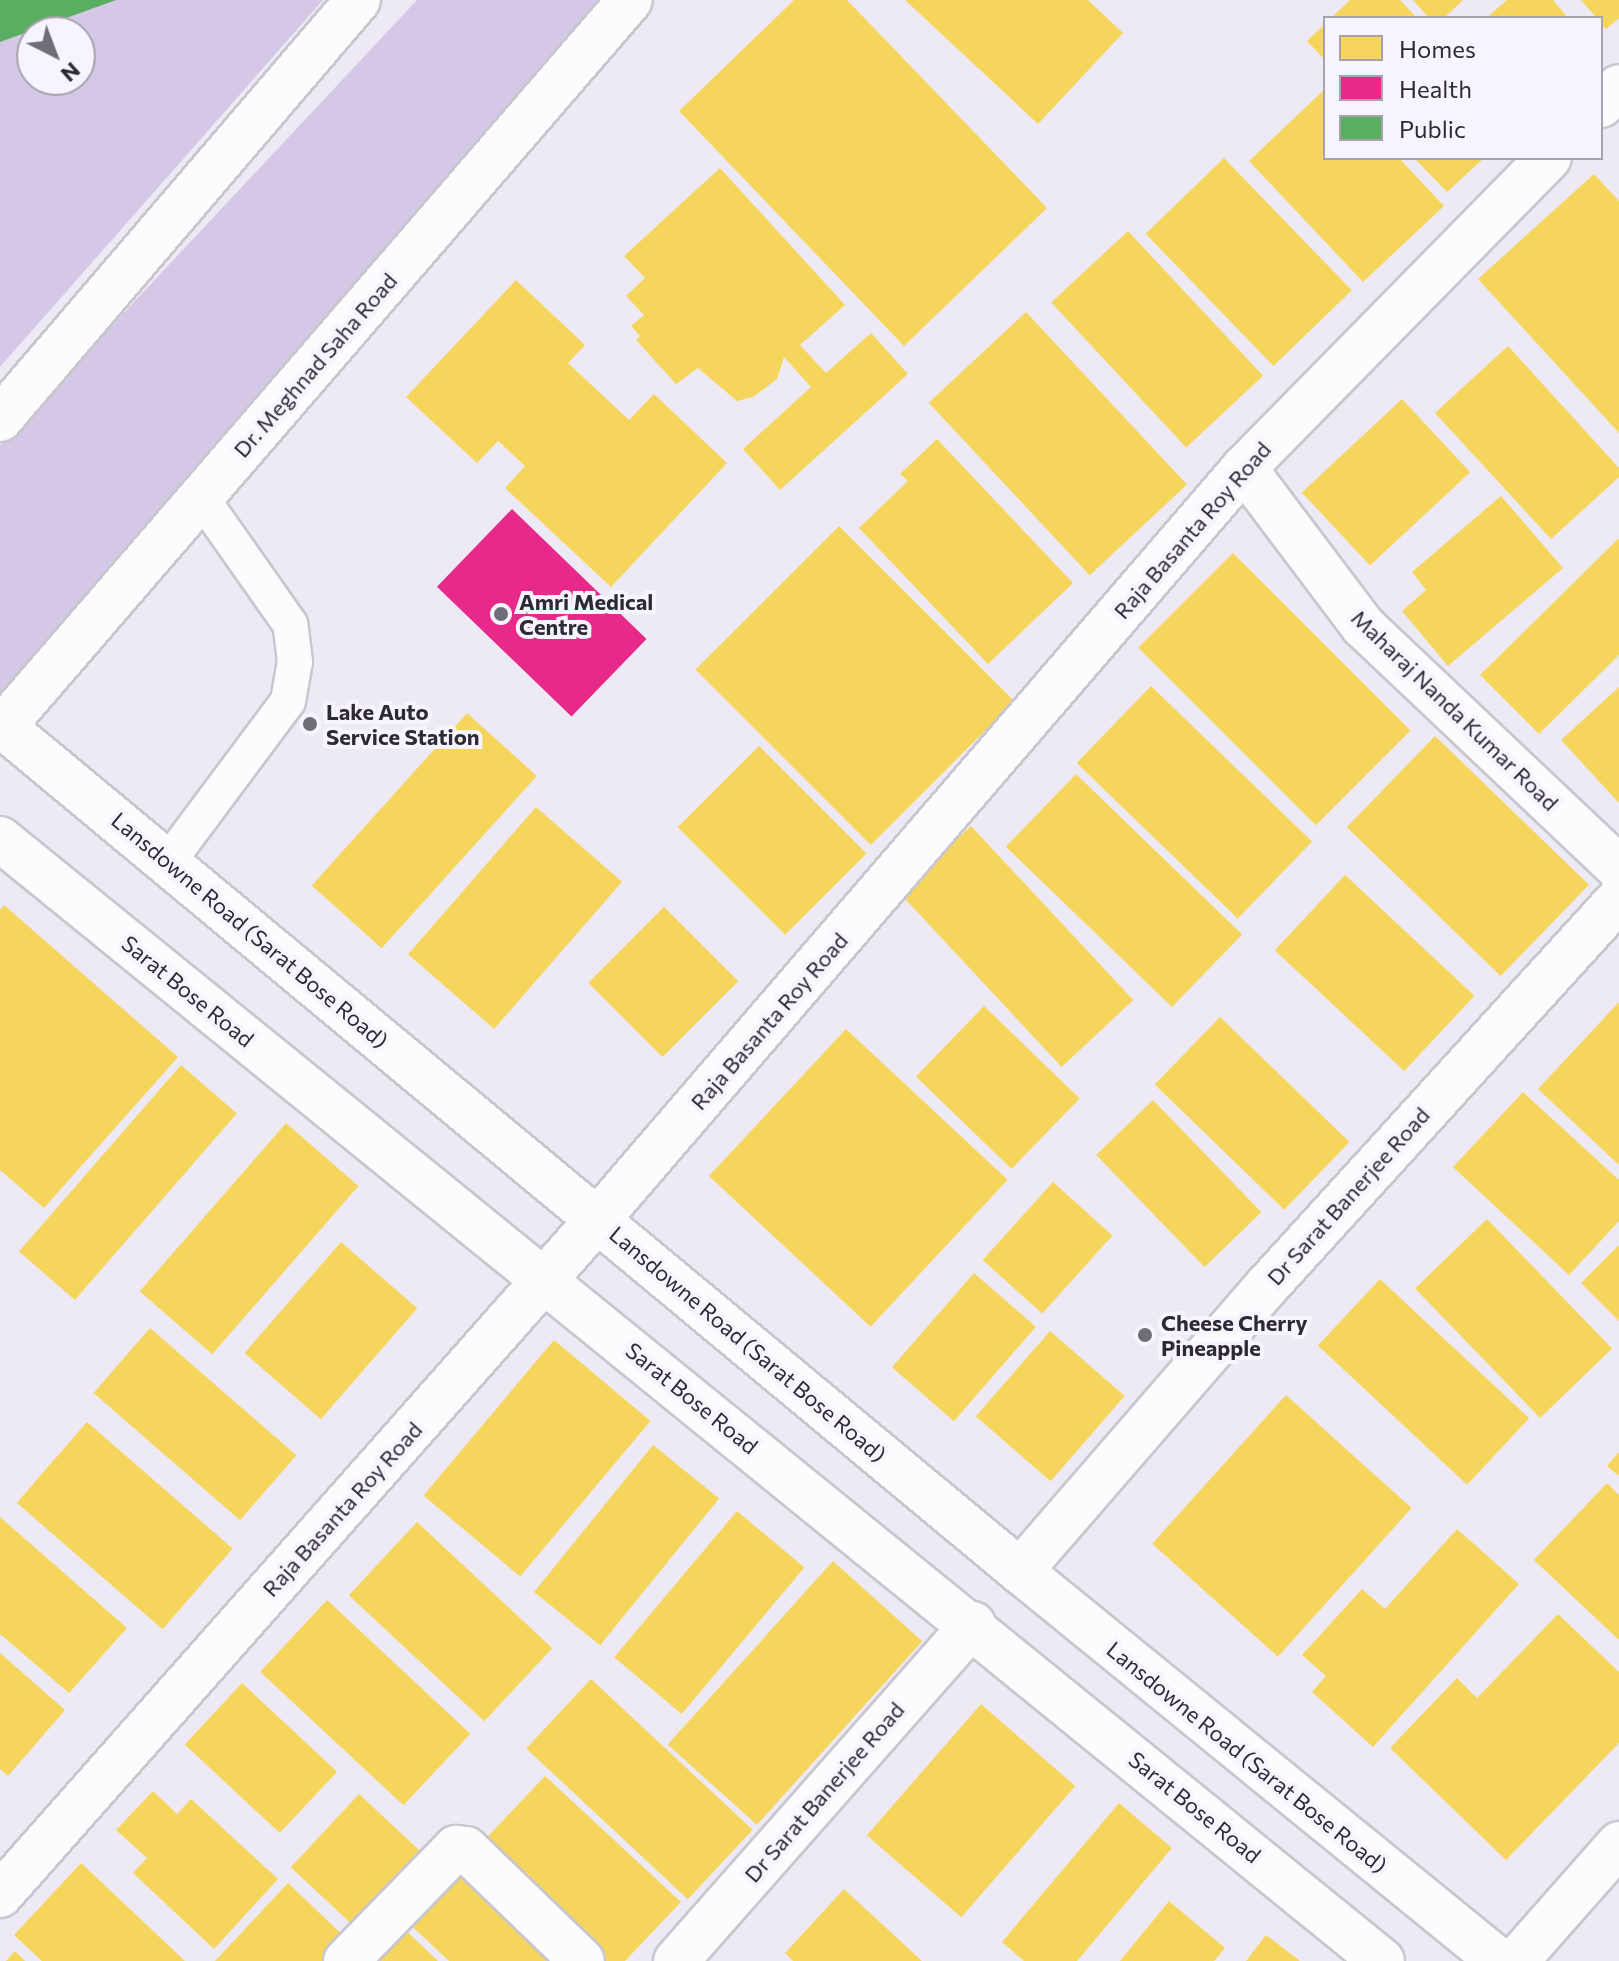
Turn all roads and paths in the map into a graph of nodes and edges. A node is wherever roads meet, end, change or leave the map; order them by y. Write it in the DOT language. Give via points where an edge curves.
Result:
graph roads {
  1 [pos="358,0"];
  2 [pos="630,0"];
  3 [pos="1619,87"];
  4 [pos="1603,103"];
  5 [pos="1547,160"];
  6 [pos="0,419"];
  7 [pos="1244,468"];
  8 [pos="200,496"];
  9 [pos="1,727"];
  10 [pos="0,839"];
  11 [pos="168,862"];
  12 [pos="1619,868"];
  13 [pos="1619,899"];
  14 [pos="598,1219"];
  15 [pos="545,1280"];
  16 [pos="1020,1571"];
  17 [pos="973,1624"];
  18 [pos="1619,1844"];
  19 [pos="0,1895"];
  20 [pos="346,1961"];
  21 [pos="582,1961"];
  22 [pos="676,1961"];
  23 [pos="1382,1961"];
  24 [pos="1499,1961"];
  25 [pos="1516,1961"];
  1 -- 6 [label="street"];
  2 -- 8 [label="street, Dr. Meghnad Saha Road"];
  3 -- 4 [label="street"];
  5 -- 7 [label="street, Raja Basanta Roy Road"];
  7 -- 12 [label="street, Maharaj Nanda Kumar Road" via="1363,626"];
  7 -- 14 [label="street, Raja Basanta Roy Road"];
  8 -- 9 [label="street, Dr. Meghnad Saha Road"];
  8 -- 11 [label="lane" via="290,624 295,662 288,701"];
  9 -- 11 [label="street, Lansdowne Road (Sarat Bose Road)"];
  10 -- 15 [label="street, Sarat Bose Road"];
  11 -- 14 [label="street, Lansdowne Road (Sarat Bose Road)"];
  13 -- 16 [label="street, Dr Sarat Banerjee Road" via="1267,1286"];
  14 -- 15 [label="street, Raja Basanta Roy Road"];
  14 -- 16 [label="street, Lansdowne Road (Sarat Bose Road)"];
  15 -- 17 [label="street, Sarat Bose Road"];
  15 -- 19 [label="street, Raja Basanta Roy Road"];
  16 -- 24 [label="street, Lansdowne Road (Sarat Bose Road)"];
  17 -- 22 [label="street, Dr Sarat Banerjee Road"];
  17 -- 23 [label="street, Sarat Bose Road"];
  18 -- 25 [label="street"];
  20 -- 21 [label="street" via="456,1848 466,1849"];
}
